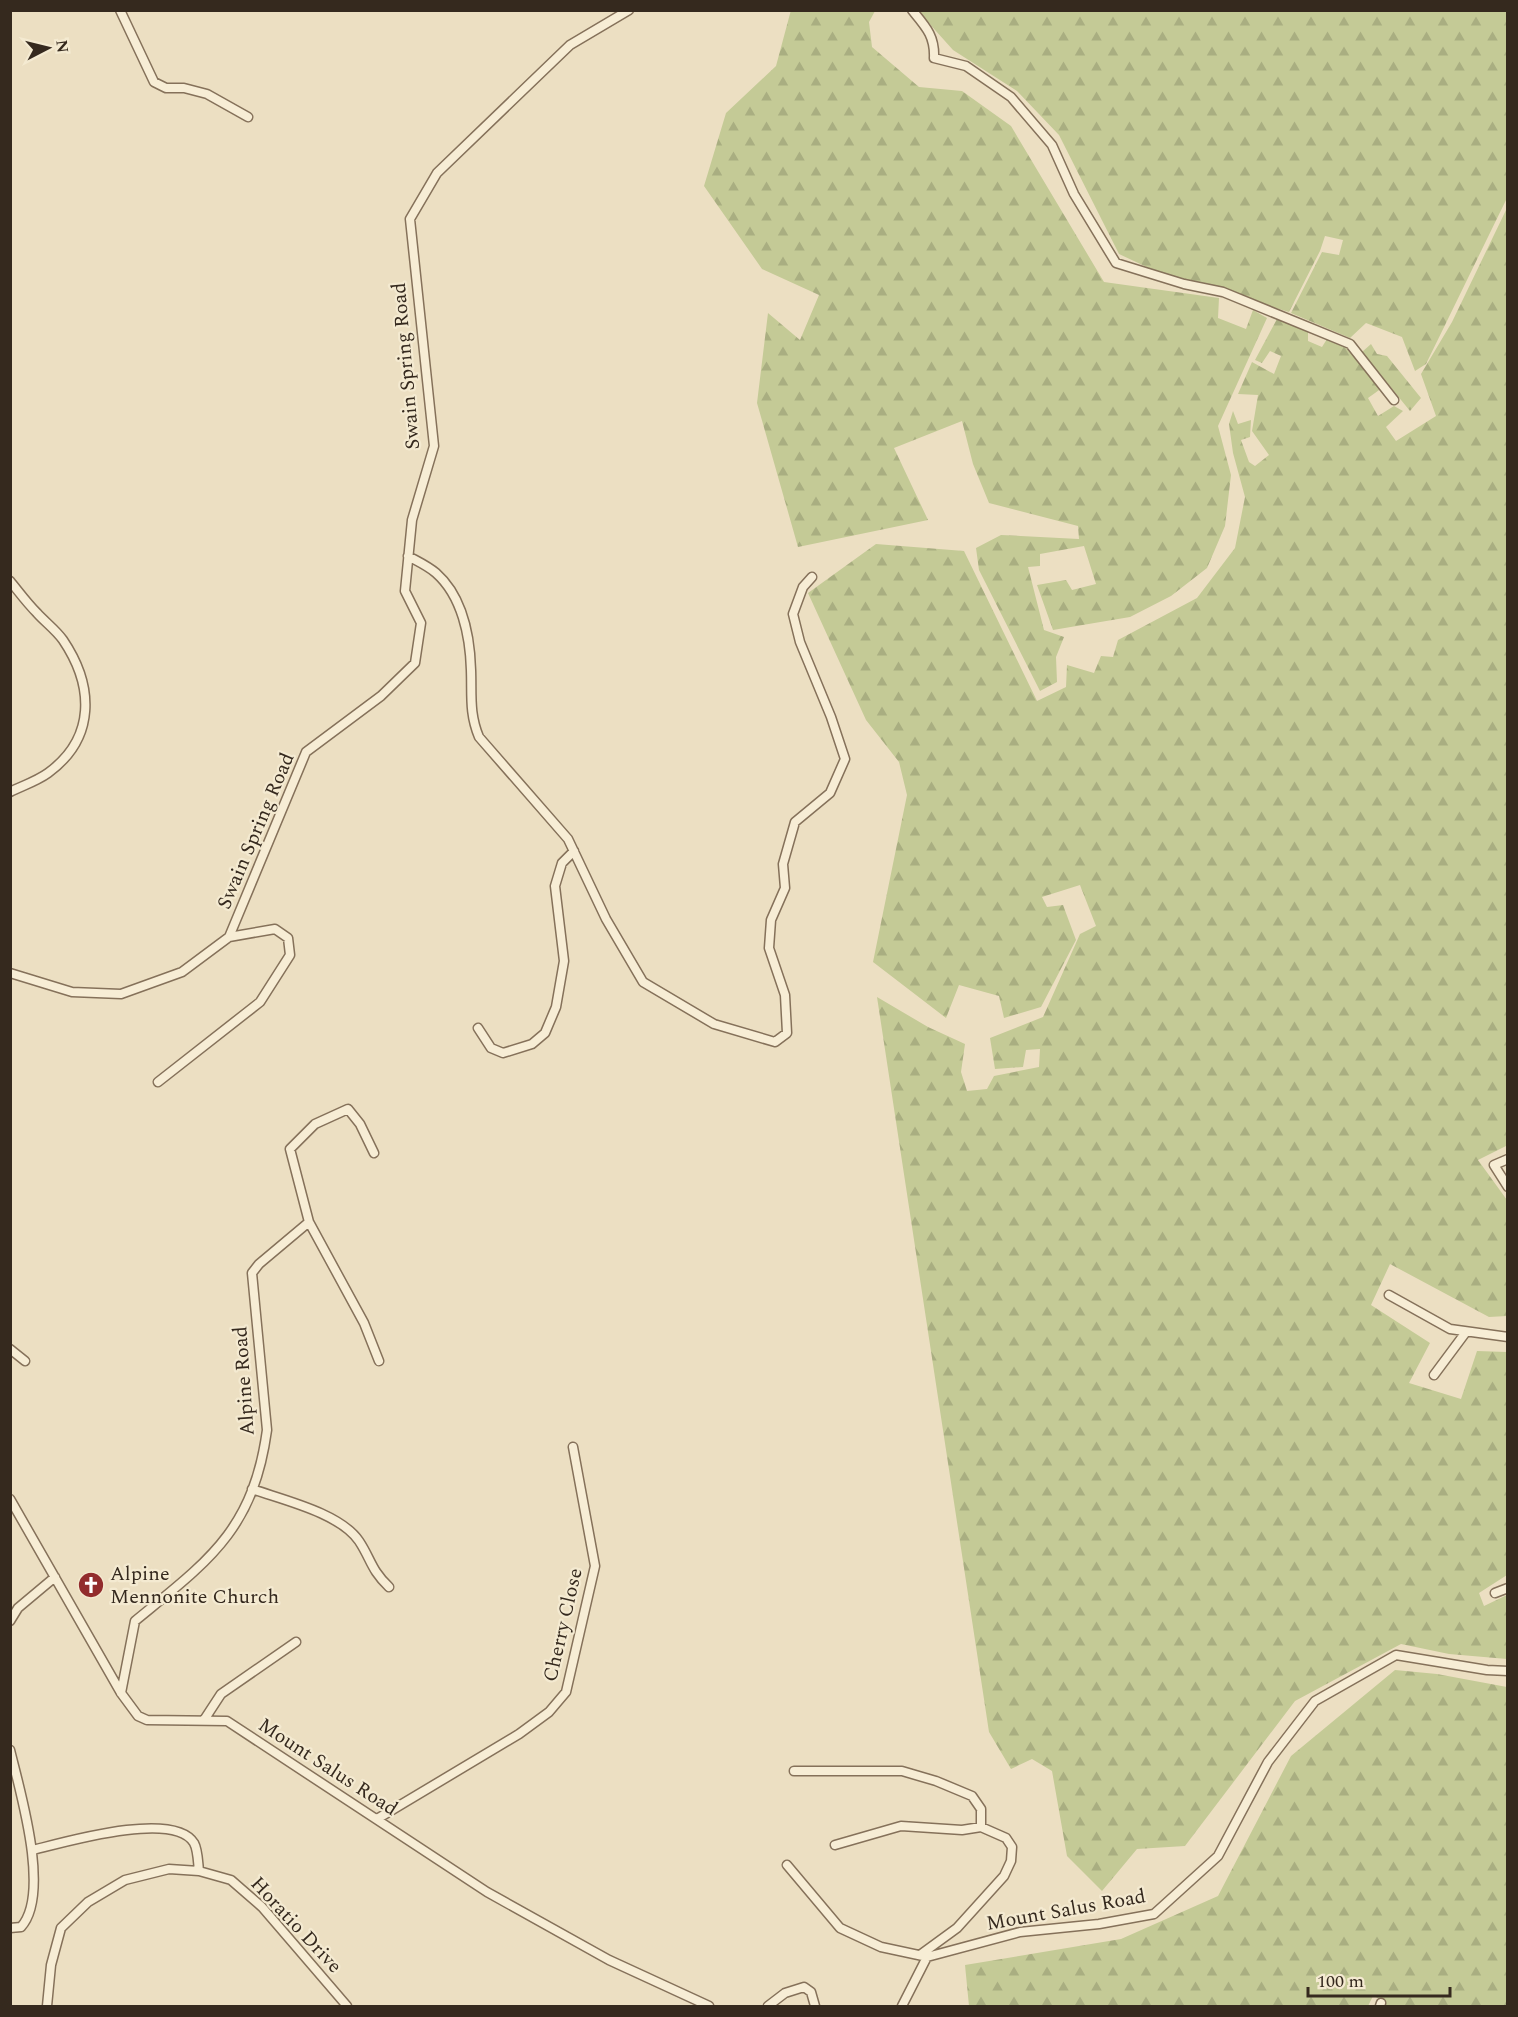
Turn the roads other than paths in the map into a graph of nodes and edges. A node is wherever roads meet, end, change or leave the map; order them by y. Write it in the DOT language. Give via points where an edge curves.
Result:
graph roads {
  1 [pos="120,10"];
  2 [pos="629,10"];
  3 [pos="912,10"];
  4 [pos="248,117"];
  5 [pos="1394,400"];
  6 [pos="408,556"];
  7 [pos="812,577"];
  8 [pos="10,581"];
  9 [pos="10,792"];
  10 [pos="574,851"];
  11 [pos="229,937"];
  12 [pos="10,973"];
  13 [pos="478,1028"];
  14 [pos="158,1082"];
  15 [pos="374,1153"];
  16 [pos="1508,1159"];
  17 [pos="1508,1188"];
  18 [pos="309,1222"];
  19 [pos="1389,1294"];
  20 [pos="1466,1332"];
  21 [pos="1508,1337"];
  22 [pos="10,1349"];
  23 [pos="25,1361"];
  24 [pos="378,1361"];
  25 [pos="1434,1375"];
  26 [pos="573,1447"];
  27 [pos="252,1489"];
  28 [pos="10,1499"];
  29 [pos="55,1577"];
  30 [pos="388,1587"];
  31 [pos="1508,1588"];
  32 [pos="1495,1593"];
  33 [pos="10,1621"];
  34 [pos="296,1642"];
  35 [pos="1508,1671"];
  36 [pos="122,1694"];
  37 [pos="204,1720"];
  38 [pos="10,1750"];
  39 [pos="794,1771"];
  40 [pos="376,1819"];
  41 [pos="981,1827"];
  42 [pos="835,1845"];
  43 [pos="33,1850"];
  44 [pos="787,1865"];
  45 [pos="199,1870"];
  46 [pos="10,1928"];
  47 [pos="924,1956"];
  48 [pos="47,2007"];
  49 [pos="346,2007"];
  50 [pos="709,2007"];
  51 [pos="768,2007"];
  52 [pos="814,2007"];
  53 [pos="902,2007"];
  1 -- 4 [label="street" via="154,82 166,88 207,94"];
  2 -- 6 [label="street, Swain Spring Road" via="570,45 437,173 410,219 434,446 412,520"];
  3 -- 5 [label="street" via="935,42 934,58 966,66 1011,97 1052,145 1074,194 1116,263 1223,292 1350,344"];
  6 -- 10 [label="street" via="436,573 459,600 471,669 469,703 479,737 568,839"];
  6 -- 11 [label="street, Swain Spring Road" via="405,591 421,623 415,663 381,696 306,752"];
  7 -- 10 [label="street" via="803,587 793,614 845,759 830,793 795,822 783,864 785,888 771,920 769,948 785,996 786,1033 775,1042 714,1024 643,982 606,919"];
  8 -- 9 [label="street" via="61,637 87,695 84,726 74,747 48,773"];
  10 -- 13 [label="street" via="562,863 555,886 564,961 556,1007 545,1032 532,1044 503,1053 491,1048"];
  11 -- 12 [label="street, Swain Spring Road" via="182,972 121,994 72,992"];
  11 -- 14 [label="street" via="275,929 288,938 290,956 260,1002"];
  15 -- 18 [label="street" via="348,1109 315,1124 290,1149"];
  16 -- 17 [label="street" via="1494,1165"];
  18 -- 24 [label="street" via="364,1323"];
  18 -- 27 [label="street, Alpine Road" via="252,1273 267,1430"];
  19 -- 20 [label="street" via="1450,1329"];
  20 -- 21 [label="street"];
  20 -- 25 [label="street"];
  22 -- 23 [label="street"];
  26 -- 40 [label="street, Cherry Close" via="595,1566 566,1692 549,1712 519,1734"];
  27 -- 30 [label="street" via="321,1513 340,1525 358,1540 374,1573"];
  27 -- 36 [label="street, Alpine Road" via="229,1536 203,1565 135,1621"];
  28 -- 29 [label="street, Mount Salus Road"];
  29 -- 33 [label="street" via="18,1608"];
  29 -- 36 [label="street, Mount Salus Road"];
  31 -- 32 [label="street"];
  34 -- 37 [label="street" via="221,1694"];
  35 -- 47 [label="street, Mount Salus Road" via="1396,1656 1315,1701 1268,1762 1218,1856 1154,1914 1020,1932"];
  36 -- 37 [label="street, Mount Salus Road" via="138,1716 147,1720"];
  37 -- 40 [label="street, Mount Salus Road" via="227,1721"];
  38 -- 43 [label="street"];
  39 -- 41 [label="street" via="902,1771 936,1781 972,1796 981,1809"];
  40 -- 50 [label="street, Mount Salus Road" via="487,1892 609,1960"];
  41 -- 42 [label="street" via="962,1830 901,1826"];
  41 -- 47 [label="street" via="1006,1838 1012,1847 1011,1861 1004,1876 957,1928"];
  43 -- 45 [label="street" via="106,1833 147,1828 174,1831 195,1844"];
  43 -- 46 [label="street" via="29,1919 21,1928"];
  44 -- 47 [label="street" via="840,1928 881,1947"];
  45 -- 48 [label="street, Horatio Drive" via="169,1869 125,1880 88,1902 62,1928 51,1965"];
  45 -- 49 [label="street, Horatio Drive" via="231,1880 262,1907"];
  47 -- 53 [label="street"];
  51 -- 52 [label="street" via="785,1993 804,1987 811,1992"];
}
